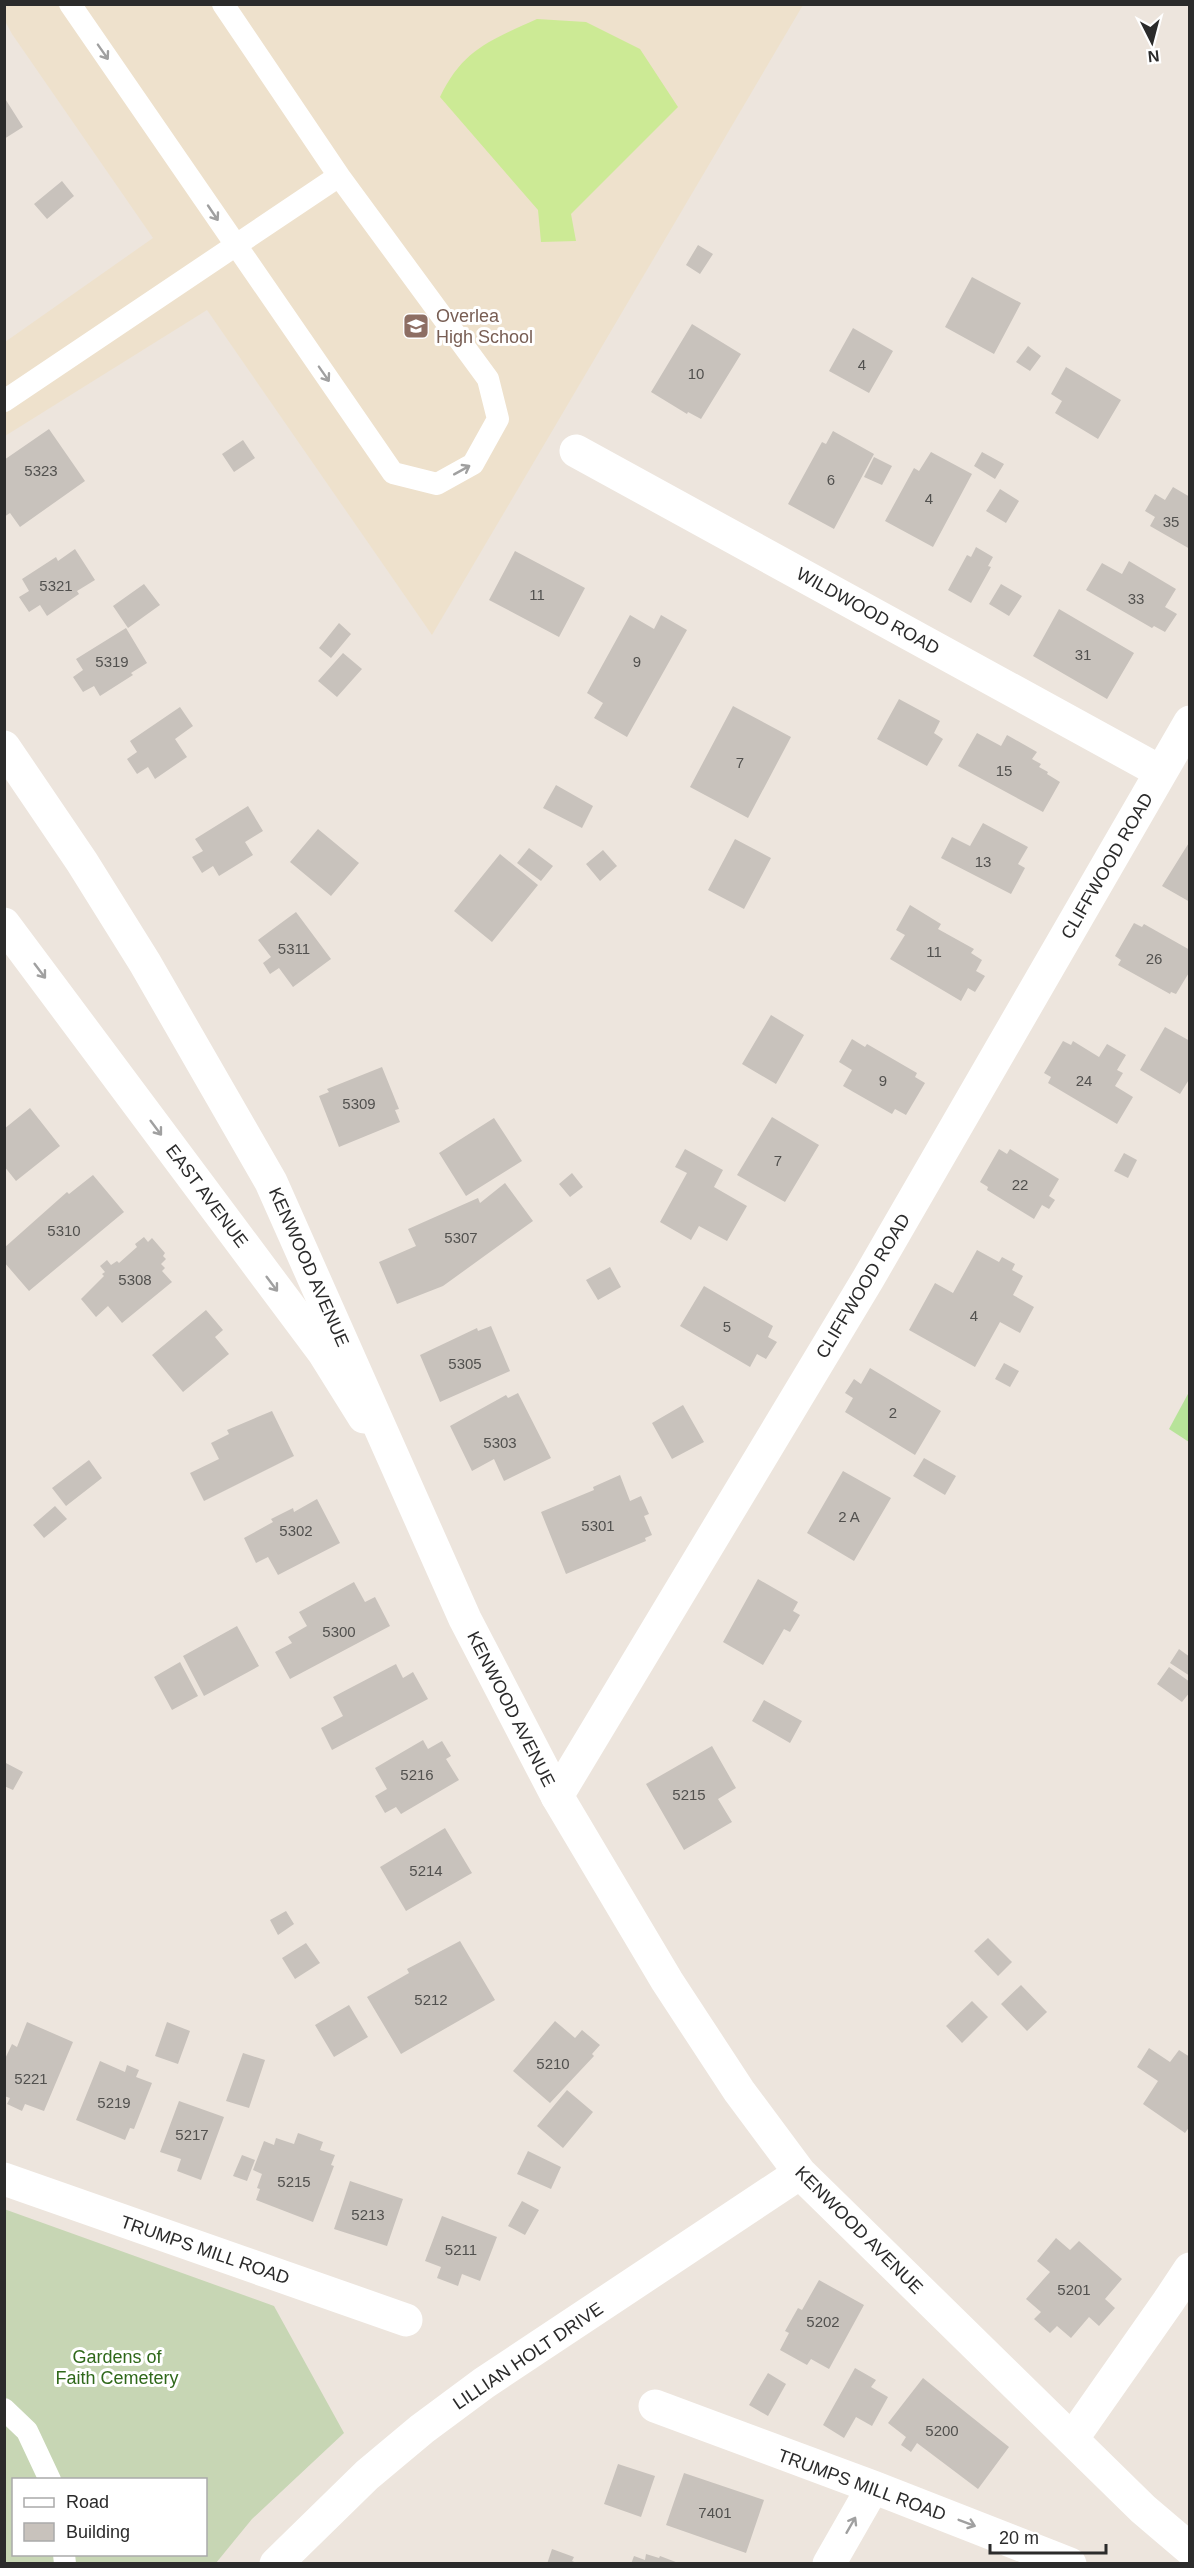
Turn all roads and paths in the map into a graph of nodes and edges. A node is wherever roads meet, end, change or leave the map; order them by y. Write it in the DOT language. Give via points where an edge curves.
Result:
graph roads {
  1 [pos="69,4"];
  2 [pos="223,4"];
  3 [pos="339,176"];
  4 [pos="235,246"];
  5 [pos="4,401"];
  6 [pos="576,451"];
  7 [pos="1190,722"];
  8 [pos="4,747"];
  9 [pos="1161,772"];
  10 [pos="4,924"];
  11 [pos="400,1474"];
  12 [pos="557,1796"];
  13 [pos="800,2173"];
  14 [pos="4,2179"];
  15 [pos="1190,2268"];
  16 [pos="406,2320"];
  17 [pos="655,2406"];
  18 [pos="4,2409"];
  19 [pos="1072,2439"];
  20 [pos="49,2478"];
  21 [pos="873,2487"];
  22 [pos="1190,2549"];
  23 [pos="276,2564"];
  24 [pos="829,2564"];
  25 [pos="1070,2564"];
  1 -- 4 [label="lane, one-way"];
  2 -- 3 [label="lane"];
  3 -- 4 [label="lane"];
  4 -- 3 [label="lane, one-way" via="393,472 437,484 473,464 498,419 488,379"];
  4 -- 5 [label="lane"];
  6 -- 9 [label="street, WILDWOOD ROAD"];
  7 -- 9 [label="street, CLIFFWOOD ROAD"];
  8 -- 11 [label="street, KENWOOD AVENUE" via="145,963 271,1182"];
  9 -- 12 [label="street, CLIFFWOOD ROAD" via="868,1280"];
  10 -- 11 [label="street, EAST AVENUE, one-way" via="324,1353"];
  11 -- 12 [label="street, KENWOOD AVENUE" via="465,1619"];
  12 -- 13 [label="street, KENWOOD AVENUE" via="667,1981 739,2091"];
  13 -- 19 [label="street, KENWOOD AVENUE"];
  13 -- 23 [label="street, LILLIAN HOLT DRIVE" via="484,2383 422,2429 367,2475"];
  14 -- 16 [label="street, TRUMPS MILL ROAD"];
  15 -- 19 [label="street"];
  17 -- 21 [label="street, TRUMPS MILL ROAD"];
  18 -- 20 [label="lane" via="27,2432"];
  19 -- 22 [label="street, KENWOOD AVENUE"];
  24 -- 21 [label="street, one-way"];
  21 -- 25 [label="street, TRUMPS MILL ROAD, one-way"];
}
